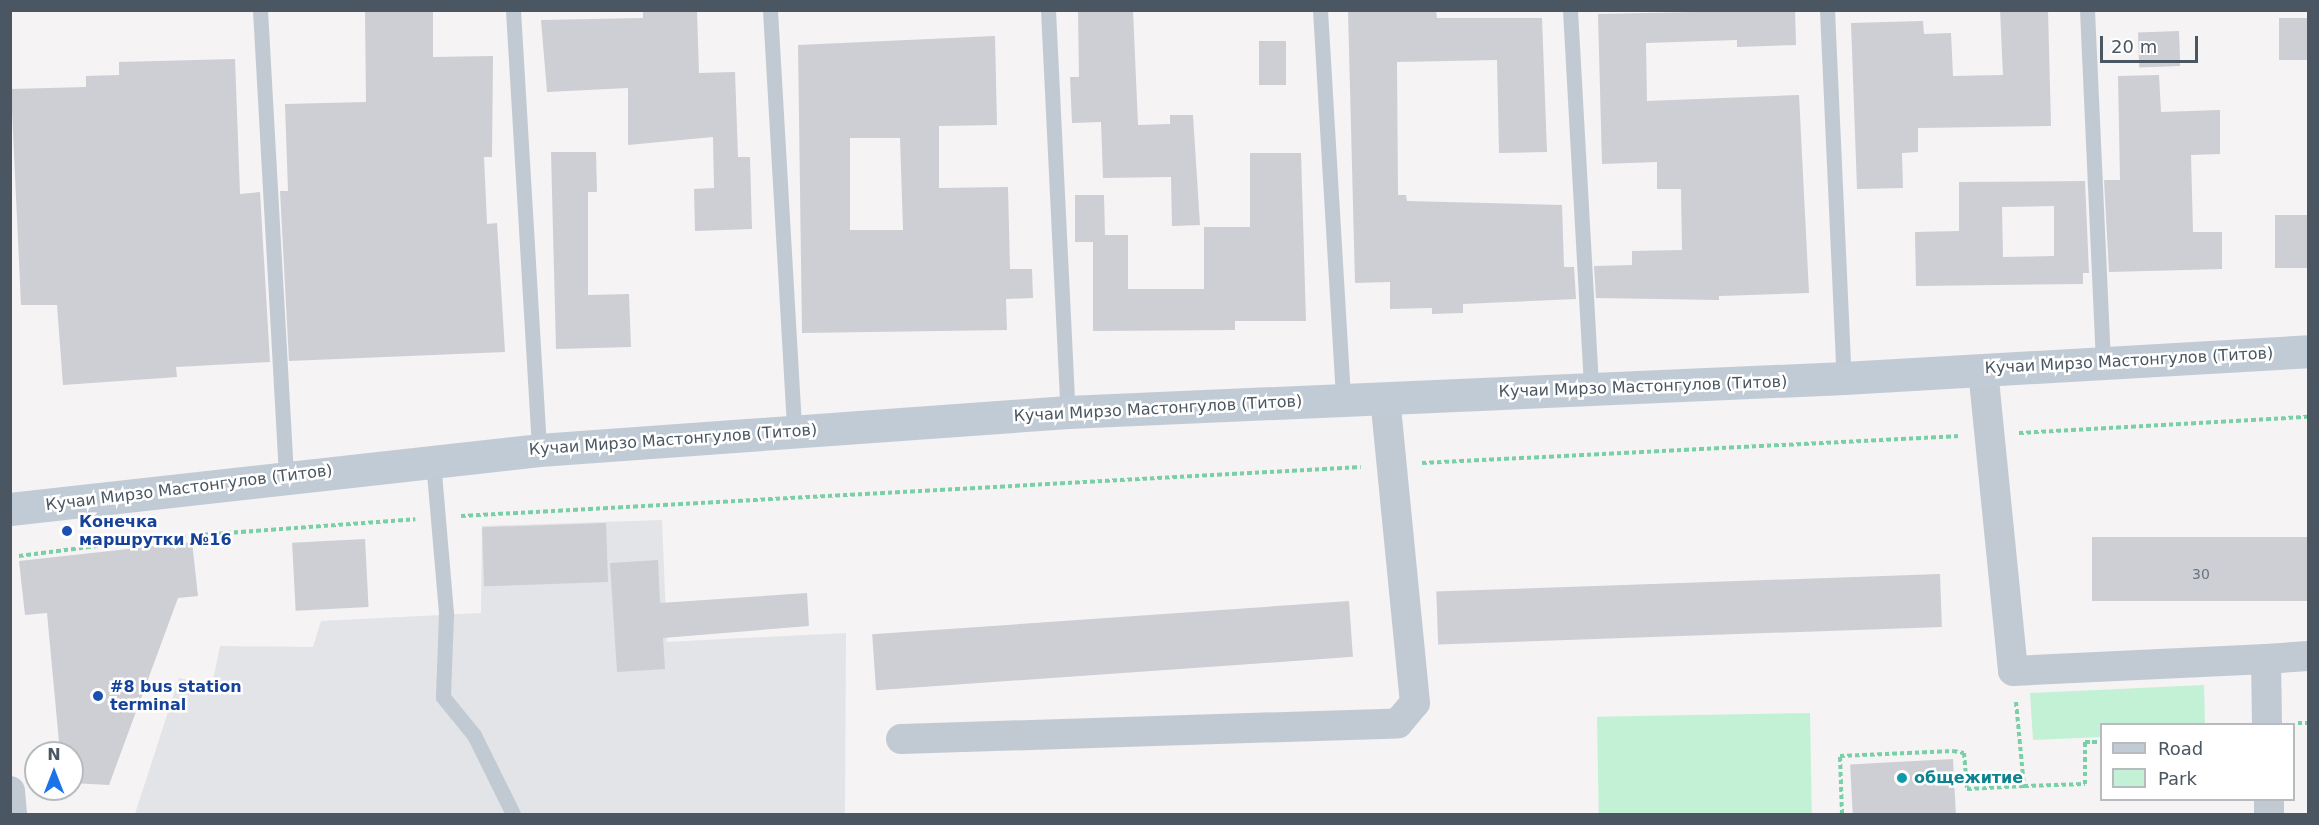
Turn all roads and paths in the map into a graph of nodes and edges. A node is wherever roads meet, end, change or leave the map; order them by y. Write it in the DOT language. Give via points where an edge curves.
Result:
graph roads {
  1 [pos="260,10"];
  2 [pos="513,10"];
  3 [pos="770,10"];
  4 [pos="1048,10"];
  5 [pos="1320,10"];
  6 [pos="1570,10"];
  7 [pos="1827,10"];
  8 [pos="2087,10"];
  9 [pos="2308,351"];
  10 [pos="2103,363"];
  11 [pos="1983,370"];
  12 [pos="1844,378"];
  13 [pos="1591,388"];
  14 [pos="1384,399"];
  15 [pos="1343,401"];
  16 [pos="1068,412"];
  17 [pos="2308,417"];
  18 [pos="794,431"];
  19 [pos="1990,434"];
  20 [pos="538,450"];
  21 [pos="432,461"];
  22 [pos="1391,465"];
  23 [pos="286,476"];
  24 [pos="10,509"];
  25 [pos="438,518"];
  26 [pos="19,556"];
  27 [pos="2308,656"];
  28 [pos="2266,658"];
  29 [pos="2013,671"];
  30 [pos="2267,723"];
  31 [pos="901,739"];
  32 [pos="2100,742"];
  33 [pos="2024,786"];
  34 [pos="10,791"];
  35 [pos="12,814"];
  36 [pos="513,814"];
  37 [pos="1842,814"];
  1 -- 23 [label="lane"];
  2 -- 20 [label="lane"];
  3 -- 18 [label="lane"];
  4 -- 16 [label="lane"];
  5 -- 15 [label="lane"];
  6 -- 13 [label="lane"];
  7 -- 12 [label="lane"];
  8 -- 10 [label="lane"];
  9 -- 10 [label="street, Кучаи Мирзо Мастонгулов (Титов)"];
  10 -- 11 [label="street, Кучаи Мирзо Мастонгулов (Титов)"];
  11 -- 12 [label="street, Кучаи Мирзо Мастонгулов (Титов)"];
  11 -- 19 [label="street"];
  12 -- 13 [label="street, Кучаи Мирзо Мастонгулов (Титов)"];
  13 -- 14 [label="street, Кучаи Мирзо Мастонгулов (Титов)"];
  14 -- 15 [label="street, Кучаи Мирзо Мастонгулов (Титов)"];
  14 -- 22 [label="street"];
  15 -- 16 [label="street, Кучаи Мирзо Мастонгулов (Титов)"];
  16 -- 18 [label="street, Кучаи Мирзо Мастонгулов (Титов)"];
  17 -- 19 [label="path"];
  18 -- 20 [label="street, Кучаи Мирзо Мастонгулов (Титов)"];
  19 -- 22 [label="path"];
  19 -- 29 [label="street"];
  20 -- 21 [label="street, Кучаи Мирзо Мастонгулов (Титов)"];
  21 -- 23 [label="street, Кучаи Мирзо Мастонгулов (Титов)"];
  21 -- 25 [label="lane"];
  22 -- 25 [label="path"];
  22 -- 31 [label="street" via="1414,703 1398,723"];
  23 -- 24 [label="street, Кучаи Мирзо Мастонгулов (Титов)"];
  25 -- 26 [label="path" via="159,538"];
  25 -- 36 [label="lane" via="446,614 443,697 474,735"];
  27 -- 28 [label="street"];
  28 -- 29 [label="street"];
  28 -- 30 [label="street"];
  29 -- 33 [label="path"];
  32 -- 33 [label="path" via="2085,742 2085,784"];
  33 -- 37 [label="path" via="1966,789 1964,753 1953,750 1840,756"];
  34 -- 35 [label="street"];
}
